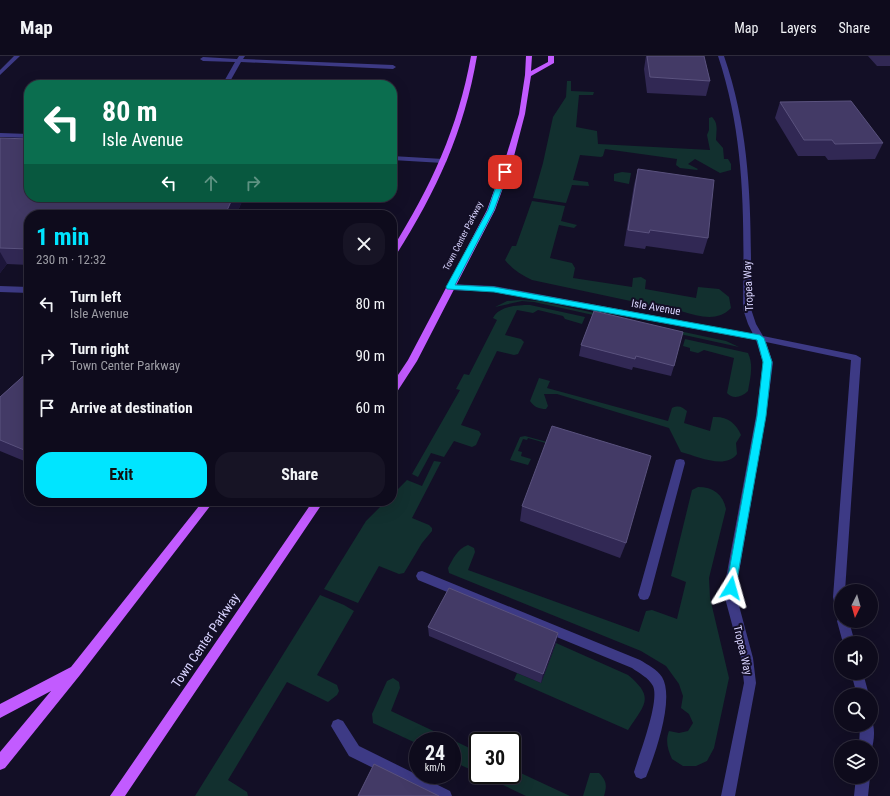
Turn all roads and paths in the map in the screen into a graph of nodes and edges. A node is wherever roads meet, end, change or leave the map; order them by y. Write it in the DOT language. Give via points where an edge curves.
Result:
graph roads {
  1 [pos="17,56"];
  2 [pos="330,56"];
  3 [pos="474,56"];
  4 [pos="528,56"];
  5 [pos="551,56"];
  6 [pos="721,56"];
  7 [pos="240,58"];
  8 [pos="203,59"];
  9 [pos="327,64"];
  10 [pos="393,67"];
  11 [pos="0,73"];
  12 [pos="528,75"];
  13 [pos="228,80"];
  14 [pos="0,135"];
  15 [pos="24,136"];
  16 [pos="397,158"];
  17 [pos="443,161"];
  18 [pos="397,247"];
  19 [pos="450,287"];
  20 [pos="0,289"];
  21 [pos="24,290"];
  22 [pos="760,338"];
  23 [pos="397,384"];
  24 [pos="680,463"];
  25 [pos="205,506"];
  26 [pos="316,506"];
  27 [pos="422,576"];
  28 [pos="840,584"];
  29 [pos="644,595"];
  30 [pos="76,671"];
  31 [pos="0,711"];
  32 [pos="338,726"];
  33 [pos="0,763"];
  34 [pos="641,772"];
  35 [pos="862,784"];
  36 [pos="117,796"];
  37 [pos="445,796"];
  38 [pos="728,796"];
  39 [pos="861,796"];
  1 -- 11 [label="street"];
  2 -- 9 [label="street"];
  3 -- 17 [label="main road" via="468,91"];
  4 -- 12 [label="main road, Town Center Parkway"];
  5 -- 12 [label="main road" via="551,63"];
  6 -- 22 [label="street, Tropea Way" via="737,110 744,152 747,309"];
  7 -- 8 [label="street"];
  7 -- 9 [label="street"];
  7 -- 13 [label="street"];
  9 -- 10 [label="street"];
  12 -- 19 [label="main road, Town Center Parkway" via="522,114 491,210"];
  14 -- 15 [label="street"];
  16 -- 17 [label="street"];
  17 -- 18 [label="main road" via="424,201"];
  19 -- 22 [label="street, Isle Avenue" via="494,289"];
  19 -- 23 [label="main road, Town Center Parkway" via="412,361"];
  20 -- 21 [label="street"];
  22 -- 28 [label="street, Isle Avenue" via="856,358"];
  22 -- 38 [label="street, Tropea Way" via="768,362 732,578 731,598 750,683"];
  24 -- 29 [label="street"];
  25 -- 30 [label="main road"];
  26 -- 36 [label="main road, Town Center Parkway"];
  27 -- 34 [label="street" via="636,664 652,674 660,687 661,704"];
  30 -- 31 [label="main road"];
  30 -- 33 [label="main road"];
  32 -- 37 [label="street" via="354,751"];
  35 -- 39 [label="street"];
}
